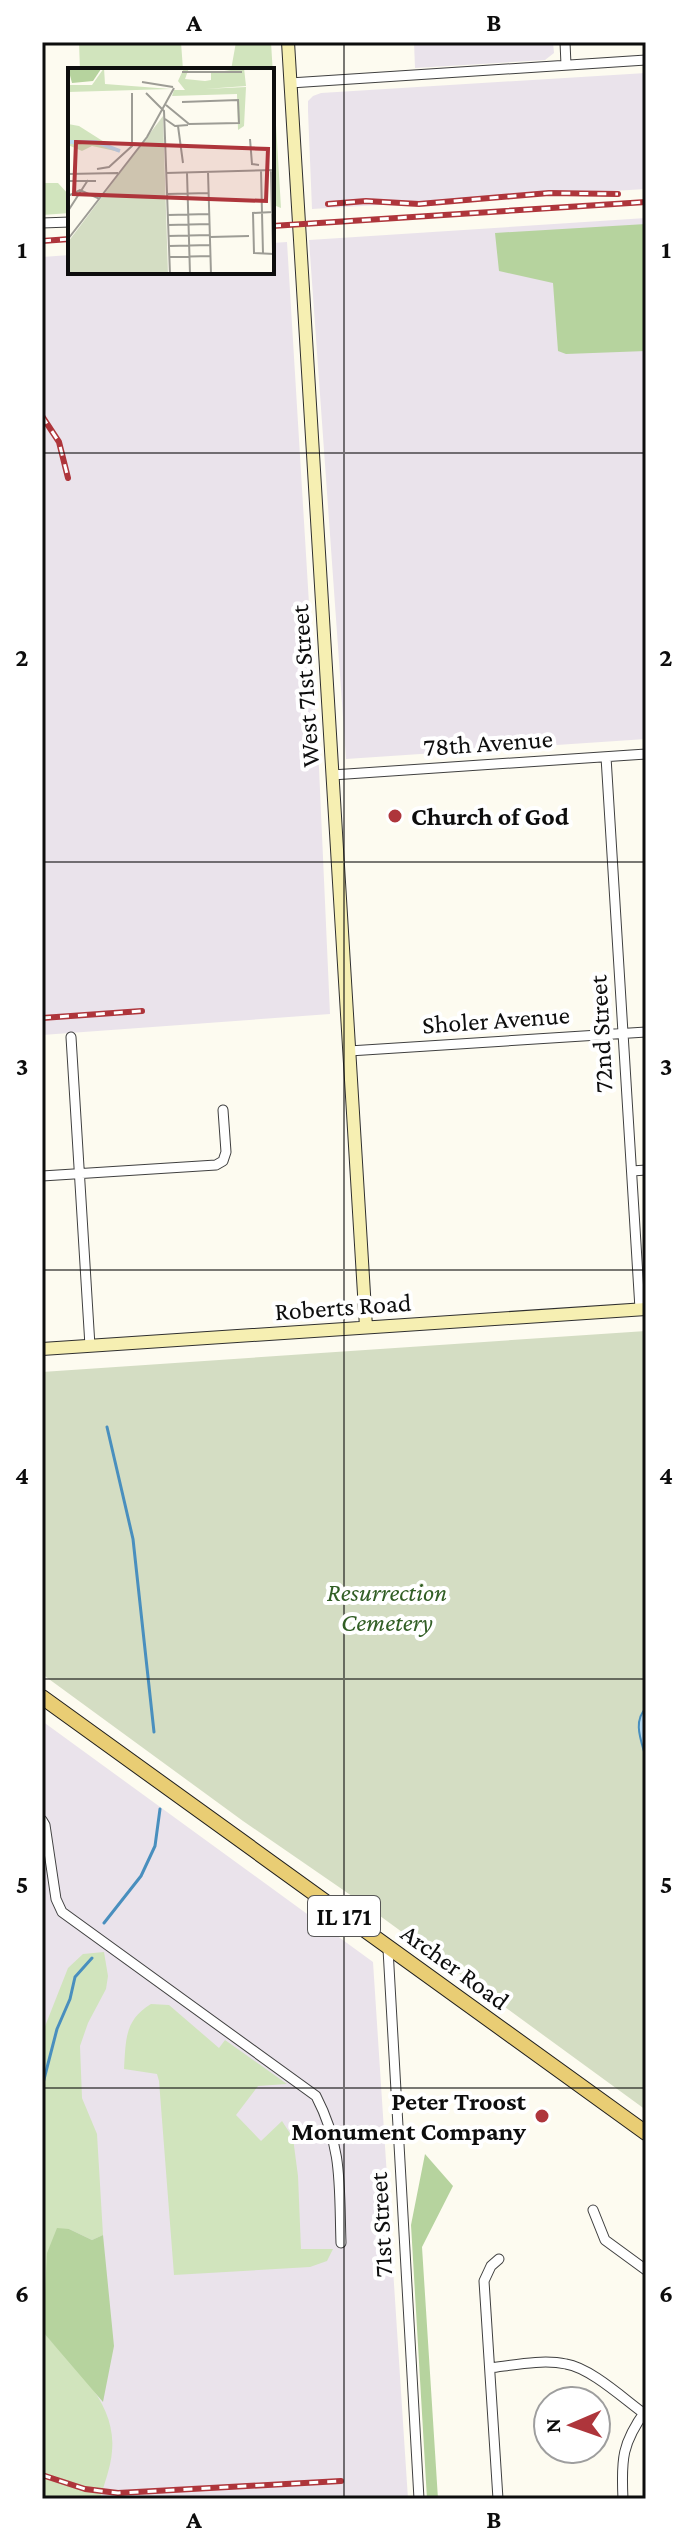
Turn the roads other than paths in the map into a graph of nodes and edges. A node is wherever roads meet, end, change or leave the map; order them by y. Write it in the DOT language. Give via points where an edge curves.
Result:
graph roads {
  1 [pos="288,42"];
  2 [pos="565,42"];
  3 [pos="646,60"];
  4 [pos="566,65"];
  5 [pos="290,83"];
  6 [pos="68,222"];
  7 [pos="42,223"];
  8 [pos="646,754"];
  9 [pos="606,757"];
  10 [pos="332,775"];
  11 [pos="646,1032"];
  12 [pos="623,1034"];
  13 [pos="71,1037"];
  14 [pos="349,1051"];
  15 [pos="223,1110"];
  16 [pos="646,1170"];
  17 [pos="632,1171"];
  18 [pos="80,1174"];
  19 [pos="42,1176"];
  20 [pos="643,1309"];
  21 [pos="366,1327"];
  22 [pos="90,1346"];
  23 [pos="42,1349"];
  24 [pos="42,1697"];
  25 [pos="42,1820"];
  26 [pos="388,1949"];
  27 [pos="646,2133"];
  28 [pos="593,2210"];
  29 [pos="341,2243"];
  30 [pos="499,2259"];
  31 [pos="646,2270"];
  32 [pos="490,2368"];
  33 [pos="645,2413"];
  34 [pos="419,2499"];
  35 [pos="498,2499"];
  36 [pos="623,2499"];
  1 -- 5 [label="street, West 71st Street"];
  2 -- 4 [label="street"];
  3 -- 4 [label="street"];
  4 -- 5 [label="street"];
  5 -- 10 [label="street, West 71st Street"];
  6 -- 7 [label="street"];
  8 -- 9 [label="street, 78th Avenue"];
  9 -- 10 [label="street, 78th Avenue"];
  9 -- 12 [label="street, 72nd Street"];
  10 -- 14 [label="street, West 71st Street"];
  11 -- 12 [label="street, Sholer Avenue"];
  12 -- 14 [label="street, Sholer Avenue"];
  12 -- 17 [label="street, 72nd Street"];
  13 -- 18 [label="street"];
  14 -- 21 [label="street, West 71st Street"];
  15 -- 18 [label="street" via="226,1152 216,1165"];
  16 -- 17 [label="street"];
  17 -- 20 [label="street, 72nd Street"];
  18 -- 19 [label="street"];
  18 -- 22 [label="street"];
  20 -- 21 [label="street, Roberts Road"];
  21 -- 22 [label="street, Roberts Road"];
  22 -- 23 [label="street, Roberts Road"];
  24 -- 26 [label="main road, Archer Road / IL 171"];
  25 -- 29 [label="street" via="62,1912 316,2096 337,2151"];
  26 -- 27 [label="main road, Archer Road / IL 171"];
  26 -- 34 [label="street, 71st Street"];
  28 -- 31 [label="street" via="605,2240"];
  30 -- 32 [label="street" via="484,2281"];
  32 -- 33 [label="street" via="573,2365"];
  32 -- 35 [label="street"];
  33 -- 36 [label="street" via="623,2452"];
}
